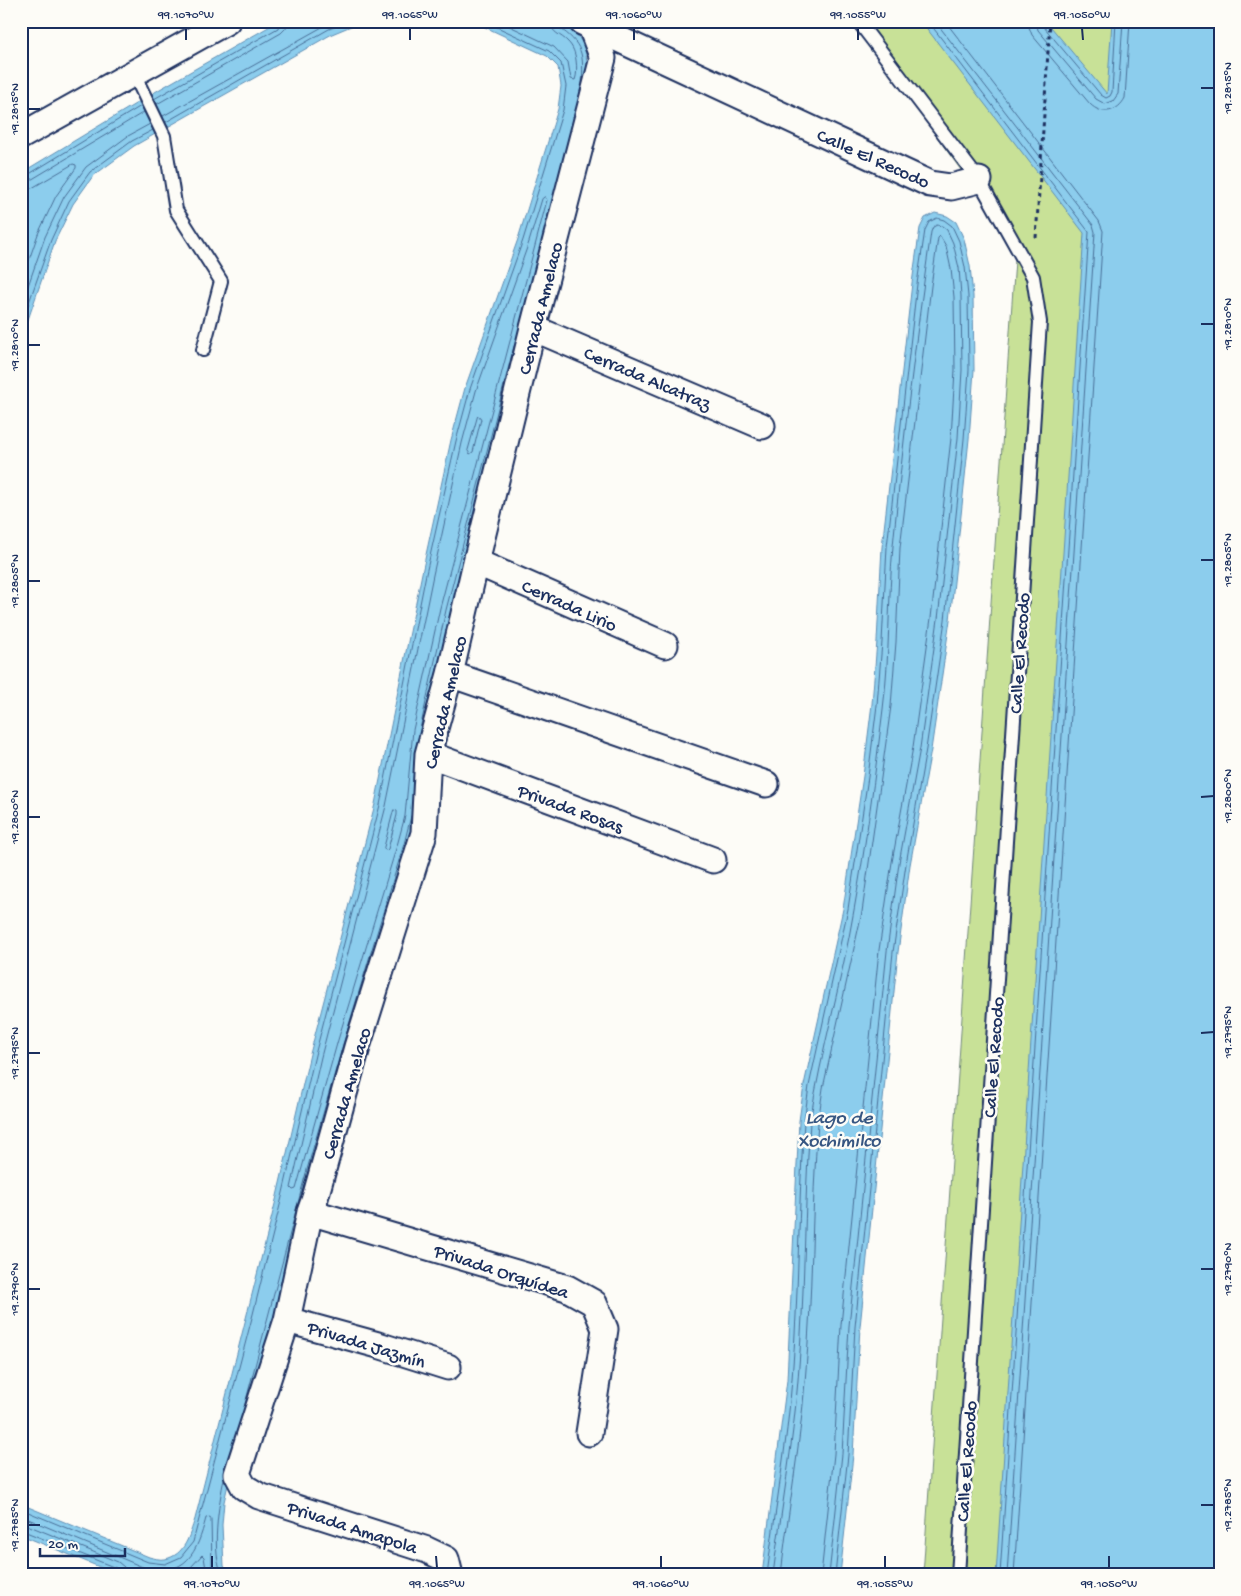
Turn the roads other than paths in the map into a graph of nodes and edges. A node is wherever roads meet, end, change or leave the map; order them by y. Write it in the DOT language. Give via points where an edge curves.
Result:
graph roads {
  1 [pos="227,21"];
  2 [pos="858,21"];
  3 [pos="586,24"];
  4 [pos="139,85"];
  5 [pos="21,136"];
  6 [pos="979,180"];
  7 [pos="533,328"];
  8 [pos="203,350"];
  9 [pos="762,426"];
  10 [pos="476,562"];
  11 [pos="665,645"];
  12 [pos="450,674"];
  13 [pos="428,754"];
  14 [pos="766,784"];
  15 [pos="713,860"];
  16 [pos="310,1212"];
  17 [pos="287,1320"];
  18 [pos="448,1367"];
  19 [pos="589,1433"];
  20 [pos="244,1487"];
  21 [pos="450,1575"];
  22 [pos="958,1575"];
  1 -- 4 [label="street"];
  2 -- 6 [label="lane"];
  3 -- 6 [label="street, Calle El Recodo" via="930,184 951,187"];
  3 -- 7 [label="street, Cerrada Amelaco" via="600,69"];
  4 -- 5 [label="street"];
  4 -- 8 [label="lane" via="164,136 176,210 221,281"];
  6 -- 22 [label="lane, Calle El Recodo" via="1033,277 1040,322"];
  7 -- 9 [label="street, Cerrada Alcatraz"];
  7 -- 10 [label="street, Cerrada Amelaco"];
  10 -- 11 [label="street, Cerrada Lirio"];
  10 -- 12 [label="street, Cerrada Amelaco"];
  12 -- 13 [label="street, Cerrada Amelaco"];
  12 -- 14 [label="street"];
  13 -- 15 [label="street, Privada Rosas"];
  13 -- 16 [label="street, Cerrada Amelaco" via="424,833 357,1047"];
  16 -- 17 [label="street, Cerrada Amelaco"];
  16 -- 19 [label="street, Privada Orquídea" via="567,1288 594,1303 605,1329"];
  17 -- 18 [label="street, Privada Jazmín"];
  17 -- 20 [label="street, Cerrada Amelaco" via="237,1474"];
  20 -- 21 [label="street, Privada Amapola" via="259,1496 427,1550 446,1559"];
}
